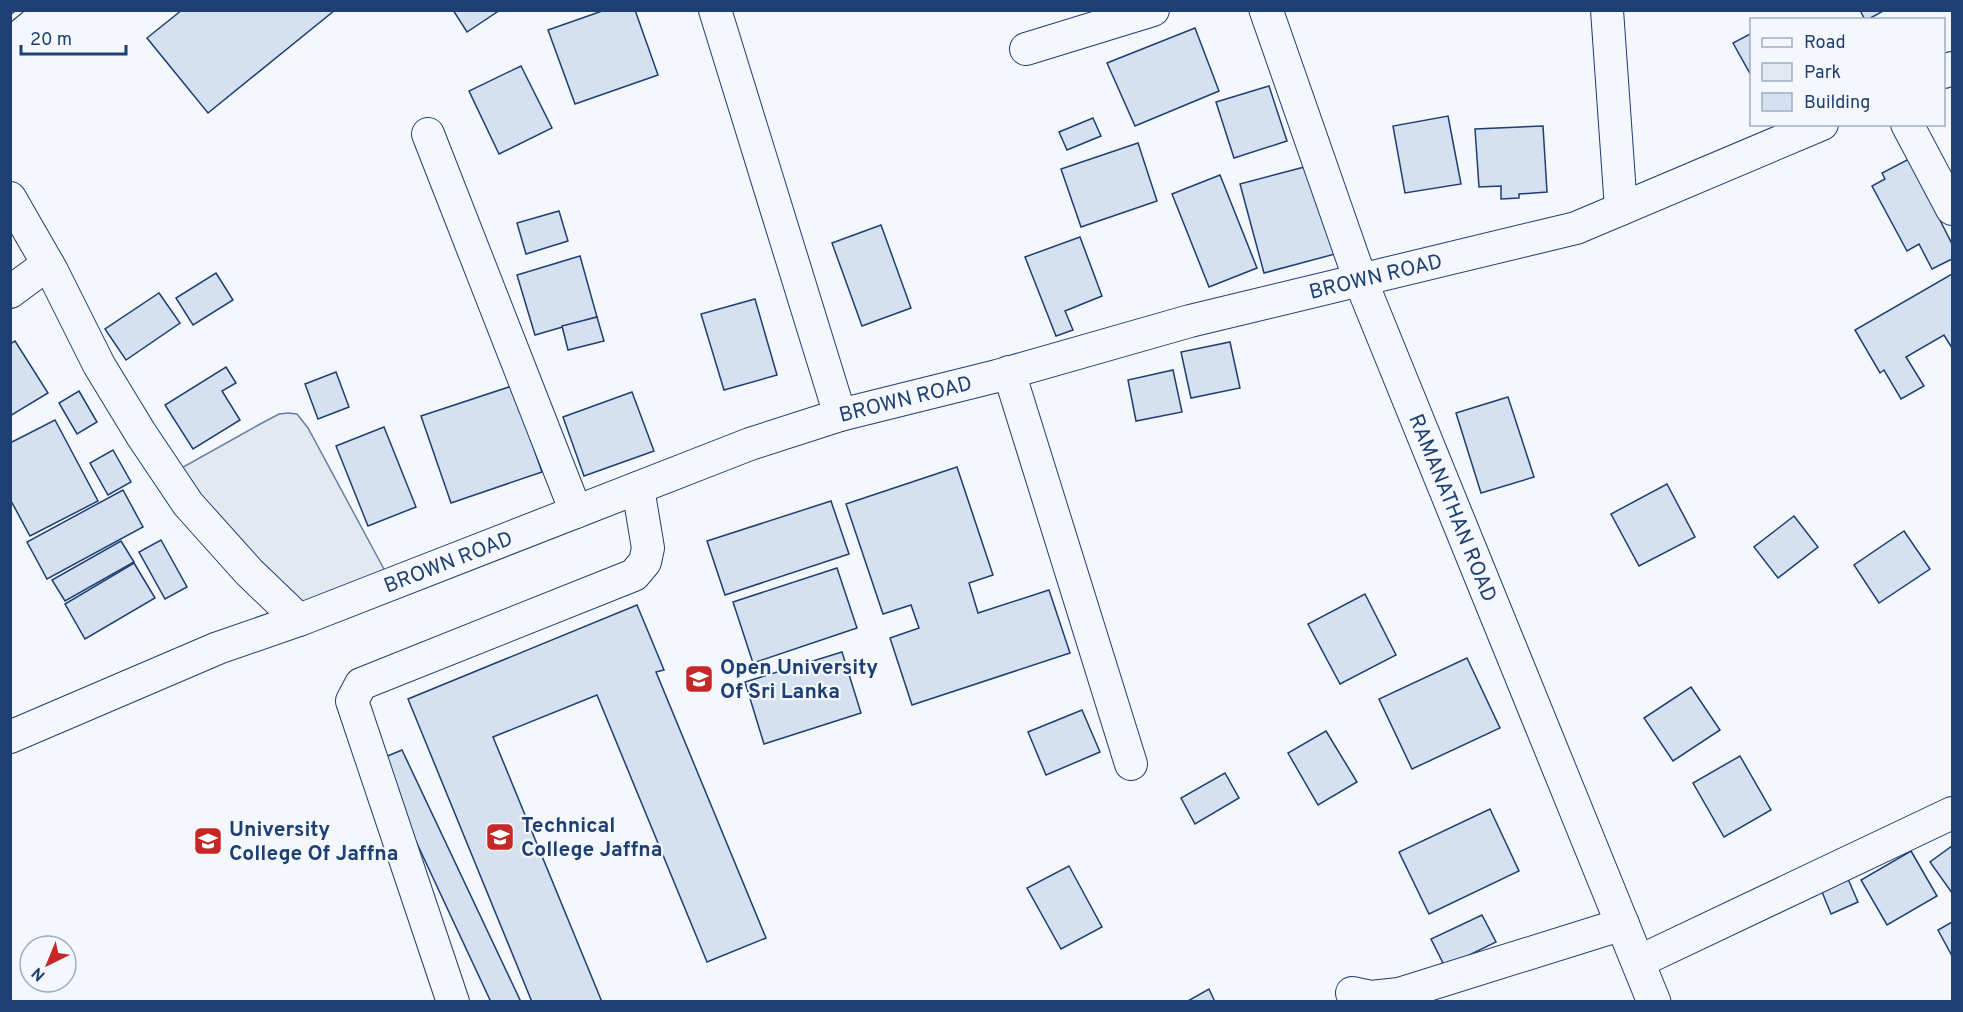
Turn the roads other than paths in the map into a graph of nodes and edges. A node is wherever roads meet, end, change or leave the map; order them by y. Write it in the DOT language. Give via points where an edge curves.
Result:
graph roads {
  1 [pos="715,10"];
  2 [pos="1154,10"];
  3 [pos="1266,10"];
  4 [pos="1607,10"];
  5 [pos="1026,49"];
  6 [pos="1817,126"];
  7 [pos="1907,126"];
  8 [pos="428,134"];
  9 [pos="10,198"];
  10 [pos="1621,209"];
  11 [pos="1953,209"];
  12 [pos="48,264"];
  13 [pos="1360,279"];
  14 [pos="10,292"];
  15 [pos="1009,372"];
  16 [pos="840,415"];
  17 [pos="638,488"];
  18 [pos="576,512"];
  19 [pos="299,620"];
  20 [pos="10,737"];
  21 [pos="1131,764"];
  22 [pos="1953,813"];
  23 [pos="1623,924"];
  24 [pos="1638,962"];
  25 [pos="1352,993"];
  26 [pos="453,1002"];
  27 [pos="1654,1002"];
  1 -- 16 [label="street"];
  2 -- 5 [label="street"];
  3 -- 13 [label="main road, RAMANATHAN ROAD"];
  4 -- 10 [label="street"];
  6 -- 10 [label="street, BROWN ROAD"];
  7 -- 11 [label="street"];
  8 -- 18 [label="street"];
  9 -- 12 [label="street"];
  10 -- 13 [label="street, BROWN ROAD" via="1576,228"];
  12 -- 14 [label="street"];
  12 -- 19 [label="street" via="99,365 188,504"];
  13 -- 15 [label="street, BROWN ROAD"];
  13 -- 23 [label="main road, RAMANATHAN ROAD"];
  15 -- 16 [label="street, BROWN ROAD"];
  15 -- 21 [label="street"];
  16 -- 17 [label="street, BROWN ROAD" via="750,444"];
  17 -- 18 [label="street, BROWN ROAD"];
  17 -- 26 [label="street" via="648,548 645,562 634,575 361,684 352,701"];
  18 -- 19 [label="street, BROWN ROAD"];
  19 -- 20 [label="street, BROWN ROAD" via="218,648"];
  22 -- 24 [label="street"];
  23 -- 24 [label="main road, RAMANATHAN ROAD"];
  23 -- 25 [label="street" via="1399,994 1371,997"];
  24 -- 27 [label="main road, RAMANATHAN ROAD"];
}
